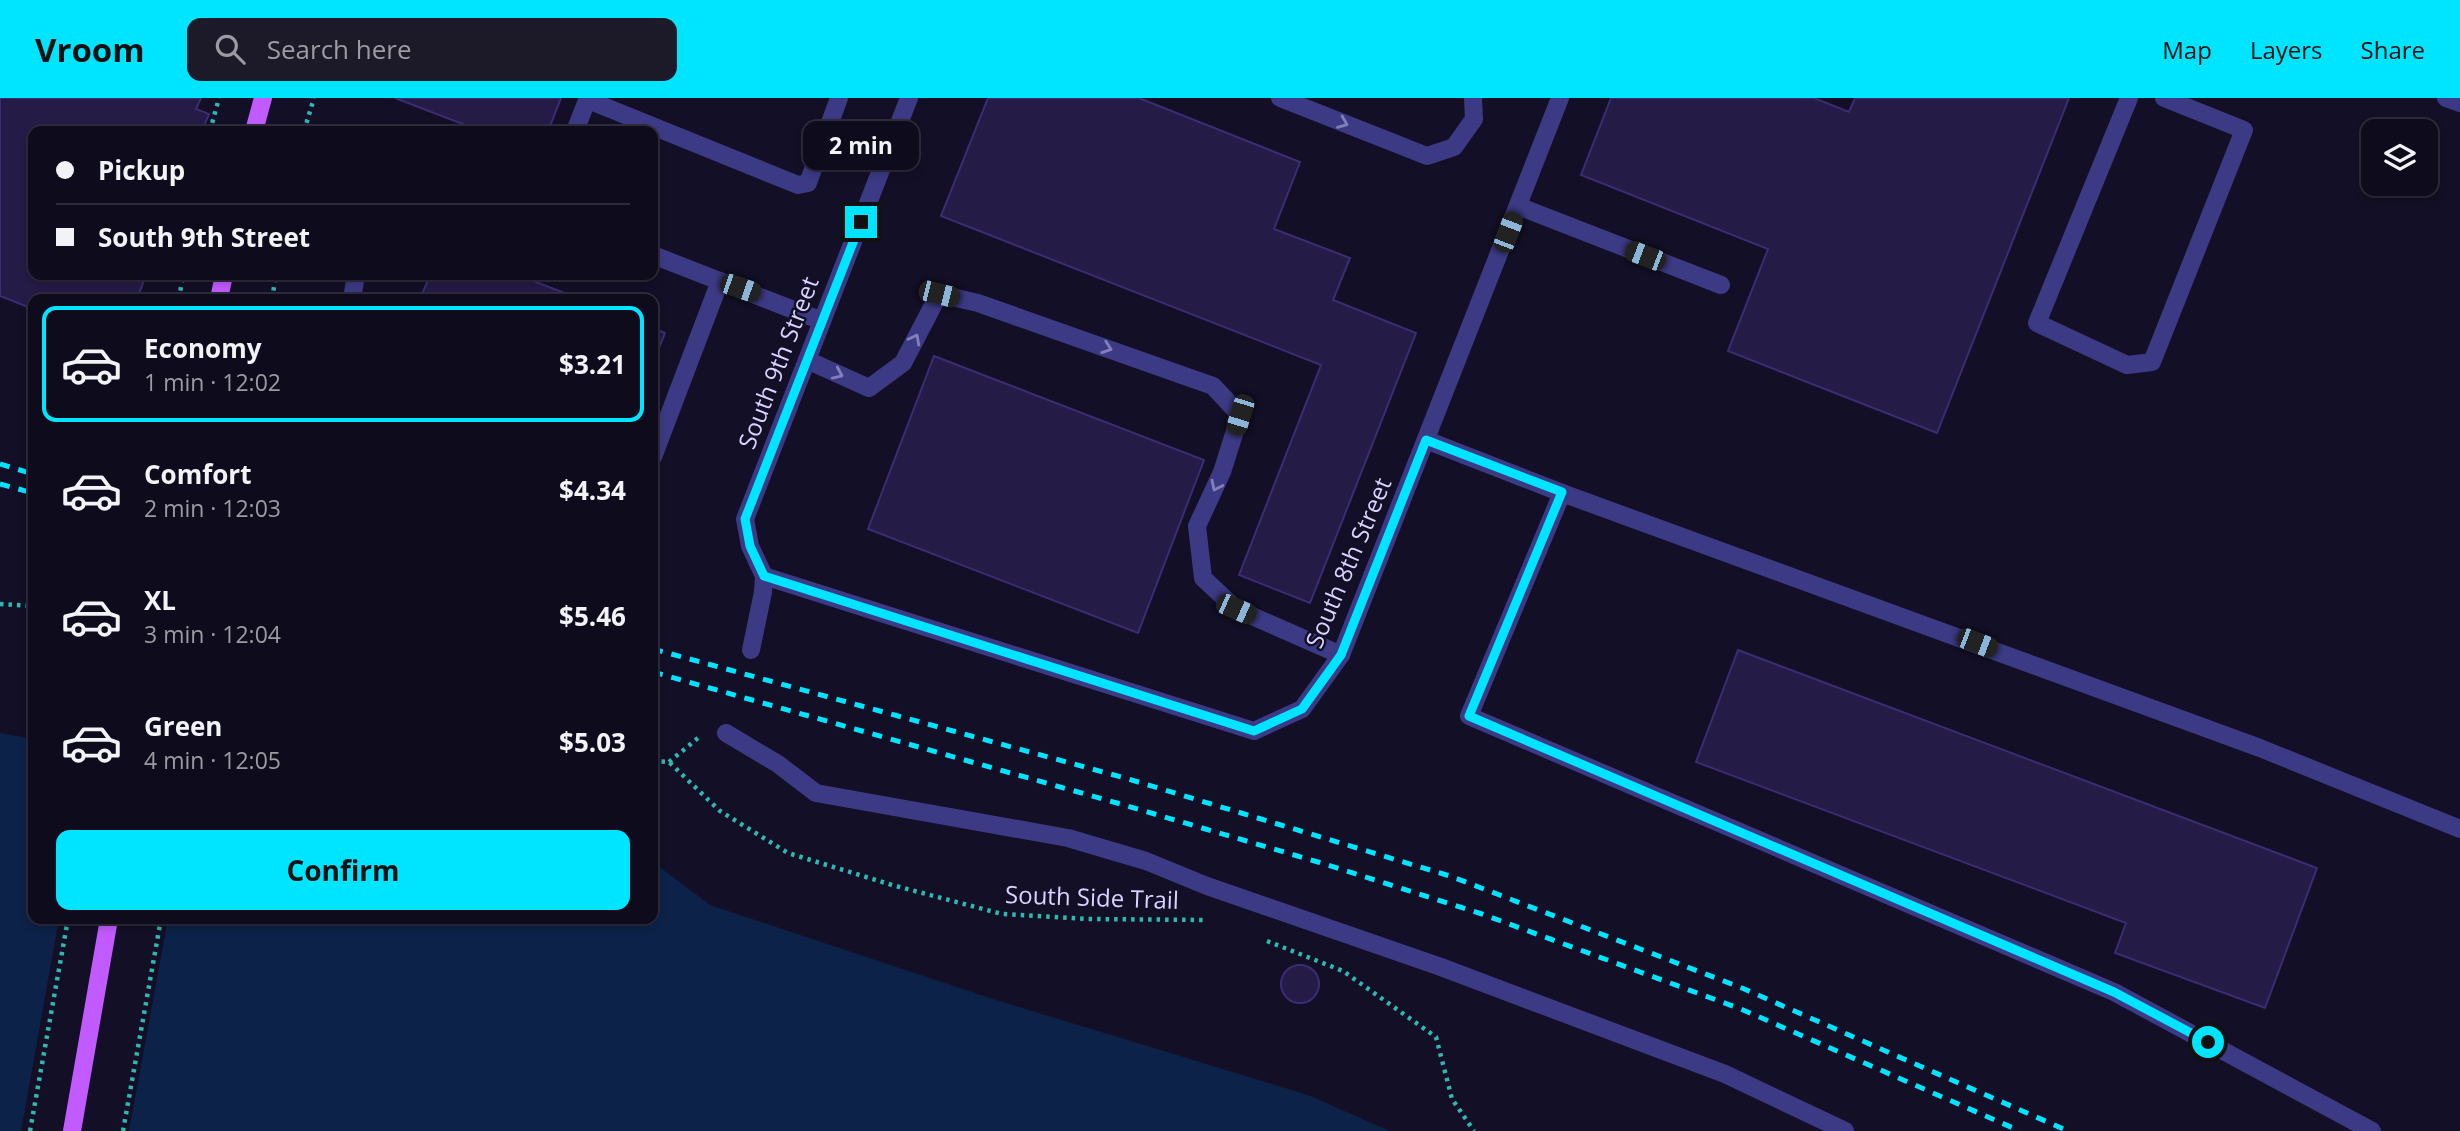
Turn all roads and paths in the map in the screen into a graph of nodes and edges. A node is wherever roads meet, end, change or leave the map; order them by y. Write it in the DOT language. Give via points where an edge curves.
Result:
graph roads {
  1 [pos="219,98"];
  2 [pos="263,98"];
  3 [pos="314,98"];
  4 [pos="839,98"];
  5 [pos="909,98"];
  6 [pos="1280,98"];
  7 [pos="1473,98"];
  8 [pos="1560,98"];
  9 [pos="2129,98"];
  10 [pos="2164,98"];
  11 [pos="2446,98"];
  12 [pos="588,99"];
  13 [pos="2460,103"];
  14 [pos="211,126"];
  15 [pos="255,126"];
  16 [pos="306,126"];
  17 [pos="577,126"];
  18 [pos="654,126"];
  19 [pos="658,128"];
  20 [pos="1518,206"];
  21 [pos="658,257"];
  22 [pos="720,281"];
  23 [pos="1721,285"];
  24 [pos="822,321"];
  25 [pos="807,360"];
  26 [pos="1426,440"];
  27 [pos="658,444"];
  28 [pos="1562,492"];
  29 [pos="764,576"];
  30 [pos="0,604"];
  31 [pos="28,606"];
  32 [pos="751,650"];
  33 [pos="1341,655"];
  34 [pos="726,733"];
  35 [pos="658,761"];
  36 [pos="2460,829"];
  37 [pos="1216,923"];
  38 [pos="67,924"];
  39 [pos="108,924"];
  40 [pos="160,924"];
  41 [pos="1254,936"];
  42 [pos="30,1131"];
  43 [pos="72,1131"];
  44 [pos="124,1131"];
  45 [pos="1474,1131"];
  46 [pos="1845,1131"];
  47 [pos="2372,1131"];
  1 -- 14 [label="path"];
  2 -- 15 [label="main road"];
  3 -- 16 [label="path"];
  4 -- 19 [label="street" via="808,183 798,185"];
  5 -- 24 [label="street, South 9th Street"];
  6 -- 7 [label="street, one-way" via="1427,156 1454,148 1474,119"];
  8 -- 20 [label="street, South 8th Street"];
  9 -- 10 [label="street" via="2037,323 2127,365 2152,362 2244,131"];
  11 -- 13 [label="street"];
  12 -- 17 [label="street"];
  12 -- 18 [label="street"];
  20 -- 23 [label="street"];
  20 -- 26 [label="street, South 8th Street"];
  21 -- 22 [label="street"];
  22 -- 24 [label="street"];
  22 -- 27 [label="street"];
  24 -- 25 [label="street, South 9th Street"];
  25 -- 29 [label="street, South 9th Street" via="745,519 750,546"];
  25 -- 33 [label="street, one-way" via="870,388 903,363 939,294 978,303 1213,386 1240,415 1223,472 1196,526 1203,578 1236,609"];
  26 -- 28 [label="street"];
  26 -- 33 [label="street, South 8th Street"];
  28 -- 36 [label="street" via="2260,748"];
  28 -- 47 [label="street" via="1469,716 2114,992"];
  29 -- 32 [label="street"];
  29 -- 33 [label="street, South 8th Street" via="1254,731 1302,709"];
  30 -- 31 [label="path"];
  34 -- 46 [label="street" via="816,793 1068,838 1146,861 1725,1074"];
  35 -- 37 [label="path, South Side Trail" via="669,762 720,811 788,853 892,885 1002,914"];
  38 -- 42 [label="path"];
  39 -- 43 [label="main road"];
  40 -- 44 [label="path"];
  41 -- 45 [label="path" via="1343,971 1436,1037 1452,1099"];
}
